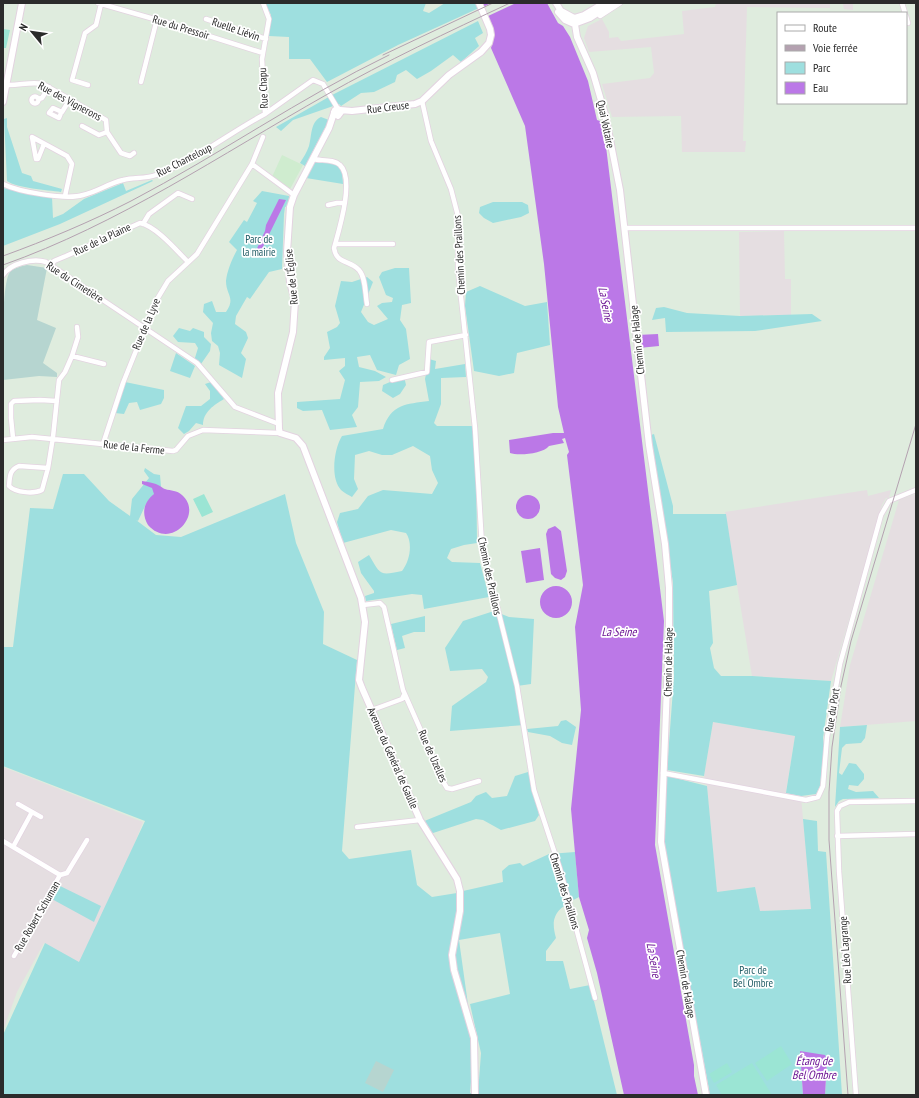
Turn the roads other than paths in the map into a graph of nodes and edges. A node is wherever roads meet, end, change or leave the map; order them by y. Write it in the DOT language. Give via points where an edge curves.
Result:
graph roads {
  1 [pos="22,3"];
  2 [pos="99,3"];
  3 [pos="263,3"];
  4 [pos="479,3"];
  5 [pos="552,3"];
  6 [pos="556,3"];
  7 [pos="604,3"];
  8 [pos="612,3"];
  9 [pos="620,3"];
  10 [pos="596,11"];
  11 [pos="206,18"];
  12 [pos="907,18"];
  13 [pos="157,19"];
  14 [pos="574,20"];
  15 [pos="908,23"];
  16 [pos="266,39"];
  17 [pos="263,54"];
  18 [pos="141,82"];
  19 [pos="6,85"];
  20 [pos="88,85"];
  21 [pos="49,87"];
  22 [pos="39,99"];
  23 [pos="70,99"];
  24 [pos="422,101"];
  25 [pos="3,102"];
  26 [pos="337,112"];
  27 [pos="61,113"];
  28 [pos="265,114"];
  29 [pos="82,126"];
  30 [pos="107,132"];
  31 [pos="263,137"];
  32 [pos="44,144"];
  33 [pos="134,153"];
  34 [pos="313,159"];
  35 [pos="252,164"];
  36 [pos="3,184"];
  37 [pos="294,195"];
  38 [pos="65,196"];
  39 [pos="192,199"];
  40 [pos="345,203"];
  41 [pos="328,206"];
  42 [pos="143,224"];
  43 [pos="625,228"];
  44 [pos="916,228"];
  45 [pos="335,244"];
  46 [pos="393,244"];
  47 [pos="188,262"];
  48 [pos="52,265"];
  49 [pos="3,275"];
  50 [pos="367,304"];
  51 [pos="77,327"];
  52 [pos="144,328"];
  53 [pos="466,335"];
  54 [pos="72,356"];
  55 [pos="104,364"];
  56 [pos="392,380"];
  57 [pos="57,401"];
  58 [pos="279,424"];
  59 [pos="280,433"];
  60 [pos="13,438"];
  61 [pos="3,440"];
  62 [pos="52,440"];
  63 [pos="103,444"];
  64 [pos="48,468"];
  65 [pos="916,490"];
  66 [pos="363,605"];
  67 [pos="404,695"];
  68 [pos="372,710"];
  69 [pos="663,773"];
  70 [pos="479,781"];
  71 [pos="916,801"];
  72 [pos="18,804"];
  73 [pos="32,812"];
  74 [pos="41,817"];
  75 [pos="420,820"];
  76 [pos="357,827"];
  77 [pos="916,834"];
  78 [pos="837,836"];
  79 [pos="87,840"];
  80 [pos="3,841"];
  81 [pos="13,847"];
  82 [pos="60,875"];
  83 [pos="14,956"];
  84 [pos="595,998"];
  85 [pos="474,1095"];
  86 [pos="706,1095"];
  87 [pos="856,1095"];
  1 -- 19 [label="street"];
  2 -- 13 [label="street, Rue du Pressoir"];
  2 -- 20 [label="street" via="96,25 85,33 72,80"];
  3 -- 16 [label="street, Rue Chapu" via="269,19"];
  4 -- 24 [label="street" via="491,35 489,43"];
  5 -- 14 [label="street" via="565,20"];
  6 -- 14 [label="street" via="561,11"];
  7 -- 10 [label="street"];
  8 -- 10 [label="street"];
  9 -- 10 [label="street" via="600,16"];
  10 -- 14 [label="street" via="581,22"];
  11 -- 16 [label="street, Ruelle Liévin"];
  12 -- 15 [label="street"];
  13 -- 17 [label="street, Rue du Pressoir"];
  13 -- 18 [label="street"];
  14 -- 43 [label="street, Quai Voltaire" via="577,37 593,73 605,114"];
  16 -- 17 [label="street, Rue Chapu"];
  17 -- 28 [label="street, Rue Chapu"];
  19 -- 21 [label="street, Rue des Vignerons" via="17,86 32,81"];
  19 -- 25 [label="street"];
  21 -- 22 [label="street"];
  21 -- 23 [label="street, Rue des Vignerons"];
  23 -- 27 [label="street"];
  23 -- 30 [label="street, Rue des Vignerons" via="106,120"];
  24 -- 26 [label="street, Rue Creuse" via="415,104"];
  24 -- 53 [label="street, Chemin des Praillons" via="431,141 451,189 458,216 458,269"];
  26 -- 28 [label="street, Rue Chapu" via="321,82 313,80"];
  26 -- 34 [label="street, Rue de l'Église"];
  28 -- 38 [label="street, Rue Chanteloup" via="162,173 123,180 85,195"];
  29 -- 30 [label="street" via="100,135"];
  30 -- 33 [label="street, Rue des Vignerons" via="121,153 130,156"];
  31 -- 35 [label="street, Rue de la Lyve"];
  32 -- 38 [label="street" via="67,156 72,164"];
  34 -- 37 [label="street, Rue de l'Église"];
  34 -- 40 [label="street" via="340,164 346,182"];
  35 -- 37 [label="street"];
  35 -- 47 [label="street, Rue de la Lyve" via="197,254"];
  36 -- 38 [label="street, Rue Chanteloup" via="26,191"];
  37 -- 58 [label="street, Rue de l'Église" via="290,207 287,252 295,302 293,332 278,393"];
  39 -- 42 [label="street" via="178,193 149,214"];
  40 -- 41 [label="street"];
  40 -- 45 [label="street"];
  42 -- 47 [label="street, Rue de la Plaine" via="173,246"];
  42 -- 48 [label="street, Rue de la Plaine" via="136,224 54,261"];
  43 -- 44 [label="street"];
  43 -- 69 [label="street, Chemin de Halage" via="649,445 665,544 669,588 668,703"];
  45 -- 46 [label="street"];
  45 -- 50 [label="street" via="335,254 338,258 359,270"];
  47 -- 52 [label="street, Rue de la Lyve" via="162,288"];
  48 -- 49 [label="street, Rue du Cimetière" via="31,260 9,269"];
  48 -- 52 [label="street, Rue du Cimetière"];
  51 -- 54 [label="street" via="78,338"];
  52 -- 58 [label="street, Rue du Cimetière" via="198,363 235,406"];
  52 -- 63 [label="street, Rue de la Lyve"];
  53 -- 56 [label="street" via="430,342 427,372"];
  53 -- 84 [label="street, Chemin des Praillons" via="478,465 482,546 517,686 534,790 560,869"];
  54 -- 55 [label="street"];
  54 -- 57 [label="street" via="59,380"];
  57 -- 60 [label="street" via="14,401 11,404 10,418"];
  57 -- 62 [label="street"];
  58 -- 59 [label="street, Rue de l'Église"];
  59 -- 63 [label="street, Rue de la Ferme" via="203,430 188,436 176,450 172,451"];
  59 -- 66 [label="street, Avenue du Général de Gaulle" via="298,436 303,446"];
  60 -- 61 [label="street, Rue de la Ferme"];
  60 -- 62 [label="street, Rue de la Ferme"];
  62 -- 63 [label="street, Rue de la Ferme"];
  62 -- 64 [label="street"];
  64 -- 64 [label="street" via="19,466 11,472 9,486 12,489 37,493 42,490"];
  65 -- 69 [label="street, Rue du Port" via="888,501 881,515 839,670 827,737 824,786 818,797 806,800"];
  66 -- 67 [label="street, Rue de Uzelles" via="380,603 384,606"];
  66 -- 68 [label="street, Avenue du Général de Gaulle" via="365,622 359,680"];
  67 -- 68 [label="street" via="402,699"];
  67 -- 70 [label="street, Rue de Uzelles" via="447,788 452,789"];
  68 -- 75 [label="street, Avenue du Général de Gaulle"];
  69 -- 86 [label="street, Chemin de Halage" via="661,842"];
  71 -- 78 [label="street, Rue Léo Lagrange" via="849,802 840,806 837,814"];
  72 -- 73 [label="street"];
  73 -- 74 [label="street"];
  73 -- 81 [label="street"];
  75 -- 76 [label="street"];
  75 -- 85 [label="street, Avenue du Général de Gaulle" via="452,868 460,891 460,911 452,955 474,1038"];
  77 -- 78 [label="street"];
  78 -- 87 [label="street, Rue Léo Lagrange"];
  79 -- 82 [label="street, Rue Robert Schuman" via="67,873"];
  80 -- 81 [label="street, Rue Robert Schuman"];
  81 -- 82 [label="street, Rue Robert Schuman"];
  82 -- 83 [label="street, Rue Robert Schuman"];
}
